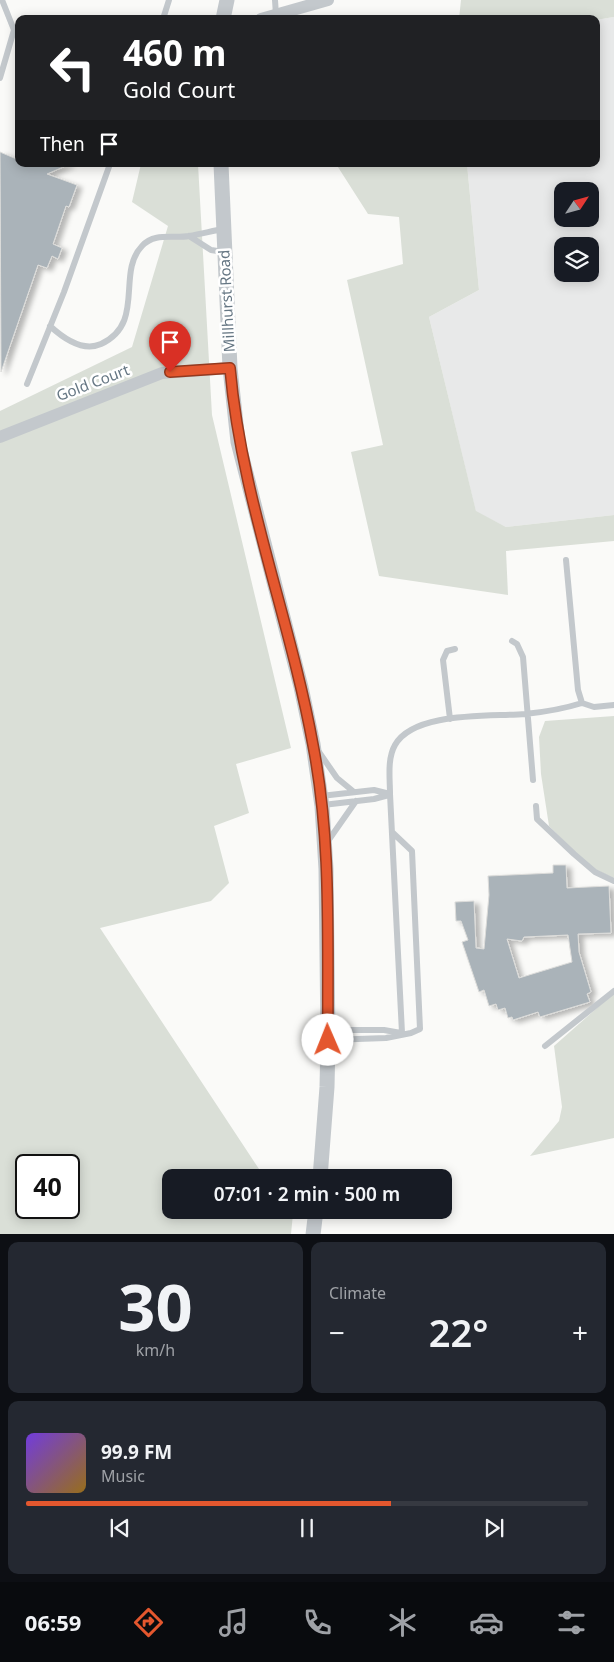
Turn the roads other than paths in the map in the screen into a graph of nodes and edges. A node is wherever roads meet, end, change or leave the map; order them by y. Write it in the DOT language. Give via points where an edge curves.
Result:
graph roads {
  1 [pos="2,0"];
  2 [pos="169,0"];
  3 [pos="227,0"];
  4 [pos="274,0"];
  5 [pos="328,0"];
  6 [pos="163,15"];
  7 [pos="224,15"];
  8 [pos="276,15"];
  9 [pos="0,78"];
  10 [pos="109,167"];
  11 [pos="221,167"];
  12 [pos="223,229"];
  13 [pos="188,236"];
  14 [pos="224,252"];
  15 [pos="50,326"];
  16 [pos="230,368"];
  17 [pos="27,384"];
  18 [pos="0,437"];
  19 [pos="566,560"];
  20 [pos="512,641"];
  21 [pos="455,649"];
  22 [pos="582,703"];
  23 [pos="614,704"];
  24 [pos="526,714"];
  25 [pos="450,719"];
  26 [pos="313,744"];
  27 [pos="532,780"];
  28 [pos="354,792"];
  29 [pos="390,794"];
  30 [pos="321,801"];
  31 [pos="356,801"];
  32 [pos="536,806"];
  33 [pos="392,832"];
  34 [pos="325,847"];
  35 [pos="614,881"];
  36 [pos="614,991"];
  37 [pos="402,1033"];
  38 [pos="328,1035"];
  39 [pos="545,1046"];
  40 [pos="321,1169"];
  41 [pos="315,1219"];
  42 [pos="314,1234"];
  1 -- 9 [label="lane" via="14,30"];
  2 -- 6 [label="lane"];
  3 -- 7 [label="street"];
  4 -- 8 [label="lane"];
  5 -- 8 [label="street"];
  10 -- 15 [label="lane"];
  11 -- 12 [label="street, Millhurst Road"];
  12 -- 13 [label="lane"];
  12 -- 14 [label="street, Millhurst Road"];
  13 -- 14 [label="lane" via="211,250"];
  13 -- 15 [label="lane" via="161,236 142,246 134,257 123,326 111,339 94,347 77,344"];
  14 -- 16 [label="street, Millhurst Road"];
  15 -- 17 [label="lane"];
  16 -- 18 [label="street, Gold Court" via="162,373"];
  16 -- 26 [label="street, Millhurst Road" via="238,442"];
  19 -- 22 [label="lane" via="578,690"];
  20 -- 24 [label="lane" via="523,656"];
  21 -- 25 [label="lane" via="447,651 442,660"];
  22 -- 23 [label="lane" via="594,706"];
  22 -- 24 [label="lane" via="560,710"];
  24 -- 25 [label="lane"];
  24 -- 27 [label="lane"];
  25 -- 29 [label="lane" via="419,725 404,733 394,746 390,763"];
  26 -- 28 [label="lane" via="337,778"];
  26 -- 30 [label="street, Millhurst Road"];
  28 -- 29 [label="lane" via="374,790"];
  28 -- 30 [label="lane"];
  29 -- 31 [label="lane"];
  29 -- 33 [label="lane"];
  30 -- 31 [label="lane"];
  30 -- 34 [label="street, Millhurst Road"];
  31 -- 34 [label="lane"];
  32 -- 35 [label="lane" via="537,819 595,872"];
  33 -- 37 [label="lane"];
  33 -- 37 [label="lane" via="412,851 413,870 420,1029"];
  34 -- 38 [label="street, Millhurst Road"];
  36 -- 39 [label="lane"];
  37 -- 38 [label="lane" via="386,1038"];
  38 -- 40 [label="street, Millhurst Road"];
  41 -- 42 [label="street"];
}
